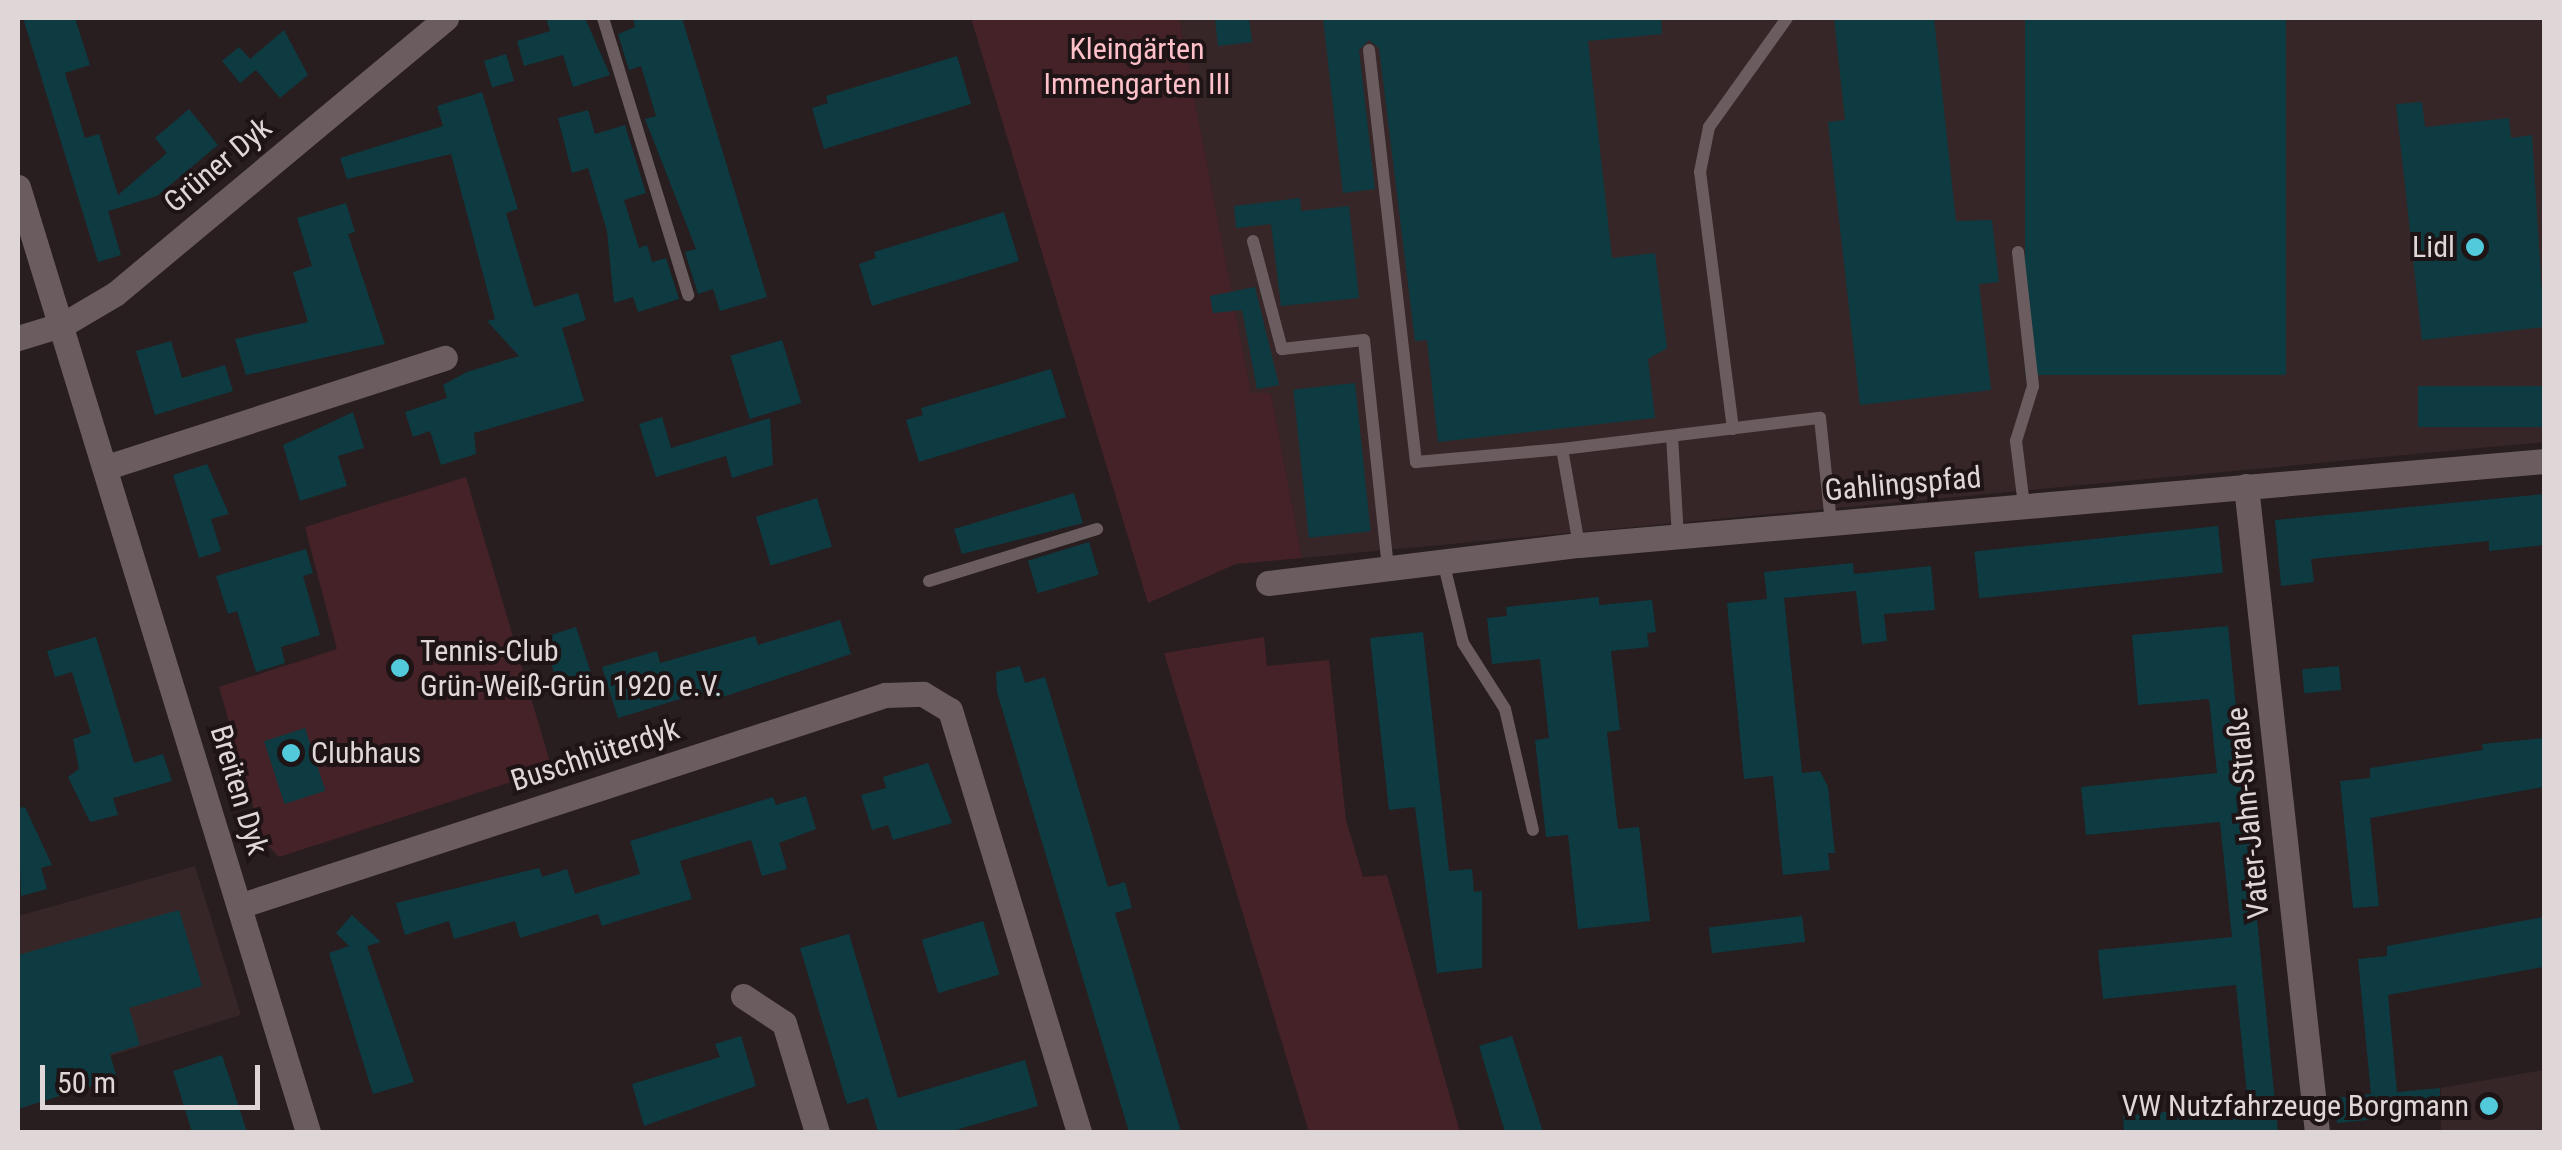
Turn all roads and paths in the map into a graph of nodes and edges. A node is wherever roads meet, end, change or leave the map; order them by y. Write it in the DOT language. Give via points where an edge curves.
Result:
graph roads {
  1 [pos="446,18"];
  2 [pos="603,18"];
  3 [pos="1787,18"];
  4 [pos="1370,50"];
  5 [pos="18,187"];
  6 [pos="1253,241"];
  7 [pos="2018,252"];
  8 [pos="688,296"];
  9 [pos="64,324"];
  10 [pos="18,338"];
  11 [pos="445,358"];
  12 [pos="1734,429"];
  13 [pos="1672,436"];
  14 [pos="1562,449"];
  15 [pos="2544,461"];
  16 [pos="108,466"];
  17 [pos="2246,486"];
  18 [pos="2024,505"];
  19 [pos="1832,523"];
  20 [pos="1097,528"];
  21 [pos="1678,536"];
  22 [pos="1579,545"];
  23 [pos="1443,561"];
  24 [pos="1388,566"];
  25 [pos="929,580"];
  26 [pos="1268,583"];
  27 [pos="1533,830"];
  28 [pos="239,906"];
  29 [pos="742,996"];
  30 [pos="308,1132"];
  31 [pos="816,1132"];
  32 [pos="1079,1132"];
  33 [pos="2317,1132"];
  1 -- 9 [label="street, Grüner Dyk" via="115,294"];
  2 -- 8 [label="lane"];
  3 -- 12 [label="lane" via="1709,127 1700,172"];
  4 -- 14 [label="lane" via="1416,462"];
  5 -- 9 [label="street, Breiten Dyk"];
  6 -- 24 [label="lane" via="1282,349 1364,340"];
  7 -- 18 [label="lane" via="2033,386 2016,442"];
  9 -- 10 [label="street, Grüner Dyk"];
  9 -- 16 [label="street, Breiten Dyk"];
  11 -- 16 [label="street"];
  12 -- 13 [label="lane"];
  12 -- 19 [label="lane" via="1820,418"];
  13 -- 14 [label="lane"];
  13 -- 21 [label="lane"];
  14 -- 22 [label="lane"];
  15 -- 17 [label="street, Gahlingspfad"];
  16 -- 28 [label="street, Breiten Dyk"];
  17 -- 18 [label="street, Gahlingspfad"];
  17 -- 33 [label="street, Vater-Jahn-Straße"];
  18 -- 19 [label="street, Gahlingspfad"];
  19 -- 21 [label="street, Gahlingspfad"];
  20 -- 25 [label="lane"];
  21 -- 22 [label="street, Gahlingspfad"];
  22 -- 23 [label="street, Gahlingspfad"];
  23 -- 24 [label="street, Gahlingspfad"];
  23 -- 27 [label="lane" via="1463,642 1505,709"];
  24 -- 26 [label="street, Gahlingspfad"];
  28 -- 30 [label="street, Breiten Dyk"];
  28 -- 32 [label="street, Buschhüterdyk" via="885,695 923,694 950,710"];
  29 -- 31 [label="street" via="784,1023"];
}
